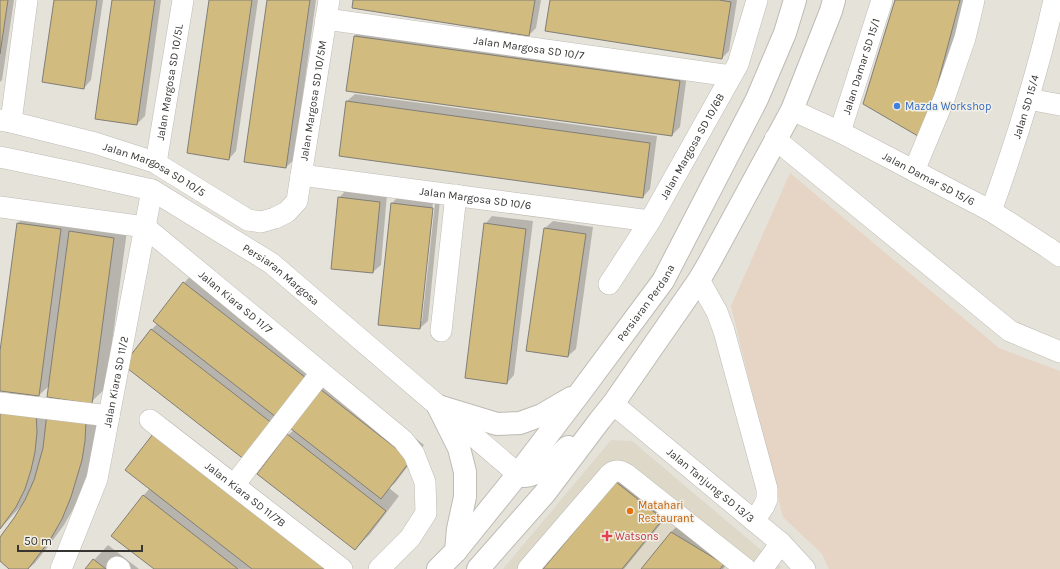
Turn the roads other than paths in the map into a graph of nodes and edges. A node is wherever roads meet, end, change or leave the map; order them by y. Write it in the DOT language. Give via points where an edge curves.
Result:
graph roads {
  1 [pos="27,0"];
  2 [pos="183,0"];
  3 [pos="757,0"];
  4 [pos="795,0"];
  5 [pos="834,0"];
  6 [pos="882,0"];
  7 [pos="974,0"];
  8 [pos="1054,0"];
  9 [pos="328,9"];
  10 [pos="731,76"];
  11 [pos="1028,100"];
  12 [pos="1060,105"];
  13 [pos="792,110"];
  14 [pos="5,121"];
  15 [pos="840,132"];
  16 [pos="775,140"];
  17 [pos="0,157"];
  18 [pos="156,163"];
  19 [pos="914,171"];
  20 [pos="301,175"];
  21 [pos="152,190"];
  22 [pos="456,195"];
  23 [pos="297,201"];
  24 [pos="0,208"];
  25 [pos="991,211"];
  26 [pos="650,221"];
  27 [pos="145,227"];
  28 [pos="1060,256"];
  29 [pos="699,280"];
  30 [pos="609,284"];
  31 [pos="441,331"];
  32 [pos="1060,352"];
  33 [pos="321,373"];
  34 [pos="579,394"];
  35 [pos="0,403"];
  36 [pos="438,406"];
  37 [pos="606,412"];
  38 [pos="109,416"];
  39 [pos="150,420"];
  40 [pos="518,474"];
  41 [pos="234,485"];
  42 [pos="754,521"];
  43 [pos="781,543"];
  44 [pos="455,552"];
  45 [pos="802,568"];
  46 [pos="61,569"];
  47 [pos="342,569"];
  48 [pos="380,569"];
  49 [pos="438,569"];
  50 [pos="478,569"];
  51 [pos="528,569"];
  52 [pos="746,569"];
  53 [pos="762,569"];
  1 -- 14 [label="street"];
  2 -- 18 [label="street, Jalan Margosa SD 10/5L"];
  3 -- 10 [label="street, Jalan Margosa SD 10/6B" via="738,64"];
  4 -- 34 [label="main road, Persiaran Perdana" via="785,33 757,99 663,281"];
  5 -- 13 [label="main road"];
  6 -- 15 [label="street, Jalan Damar SD 15/1"];
  7 -- 19 [label="street" via="965,38 944,99"];
  8 -- 11 [label="street, Jalan SD 15/4"];
  9 -- 10 [label="street, Jalan Margosa SD 10/7"];
  9 -- 20 [label="street, Jalan Margosa SD 10/5M"];
  10 -- 26 [label="street, Jalan Margosa SD 10/6B"];
  11 -- 12 [label="street"];
  11 -- 25 [label="street, Jalan SD 15/4"];
  13 -- 15 [label="street, Jalan Damar SD 15/6"];
  13 -- 16 [label="main road"];
  14 -- 18 [label="street, Jalan Margosa SD 10/5" via="95,143"];
  15 -- 19 [label="street, Jalan Damar SD 15/6"];
  16 -- 29 [label="main road"];
  16 -- 32 [label="street" via="1010,331"];
  17 -- 21 [label="street, Persiaran Margosa"];
  18 -- 23 [label="street, Jalan Margosa SD 10/5" via="248,220 261,222 275,218 287,212"];
  19 -- 25 [label="street, Jalan Damar SD 15/6"];
  20 -- 22 [label="street, Jalan Margosa SD 10/6"];
  20 -- 23 [label="street, Jalan Margosa SD 10/5M"];
  21 -- 27 [label="street, Jalan Kiara SD 11/2"];
  21 -- 36 [label="street, Persiaran Margosa" via="271,263"];
  22 -- 26 [label="street, Jalan Margosa SD 10/6"];
  22 -- 31 [label="street"];
  24 -- 27 [label="street"];
  25 -- 28 [label="street, Jalan Damar SD 15/6"];
  26 -- 30 [label="street, Jalan Margosa SD 10/6B"];
  27 -- 33 [label="street, Jalan Kiara SD 11/7"];
  27 -- 38 [label="street, Jalan Kiara SD 11/2"];
  29 -- 37 [label="main road"];
  29 -- 42 [label="street" via="717,312 724,331 767,489 767,500"];
  33 -- 41 [label="street"];
  33 -- 48 [label="street, Jalan Kiara SD 11/7" via="403,440 414,454 425,482 426,513 410,538"];
  34 -- 36 [label="main road" via="542,415 520,423 497,424"];
  34 -- 40 [label="main road, Persiaran Perdana"];
  35 -- 38 [label="street"];
  36 -- 40 [label="street, Persiaran Margosa"];
  36 -- 44 [label="main road" via="459,448 465,472 465,497"];
  37 -- 40 [label="main road" via="541,470 533,475"];
  37 -- 42 [label="street, Jalan Tanjung SD 13/3"];
  37 -- 50 [label="main road" via="545,493"];
  38 -- 46 [label="street, Jalan Kiara SD 11/2" via="97,479"];
  39 -- 41 [label="street, Jalan Kiara SD 11/7B"];
  40 -- 44 [label="main road, Persiaran Perdana"];
  40 -- 50 [label="main road" via="522,481 522,495"];
  41 -- 47 [label="street, Jalan Kiara SD 11/7B"];
  42 -- 43 [label="street, Jalan Tanjung SD 13/3"];
  43 -- 45 [label="street, Jalan Tanjung SD 13/3"];
  43 -- 53 [label="street"];
  44 -- 49 [label="main road, Persiaran Perdana"];
  51 -- 52 [label="street" via="609,475 617,471 626,474"];
}
